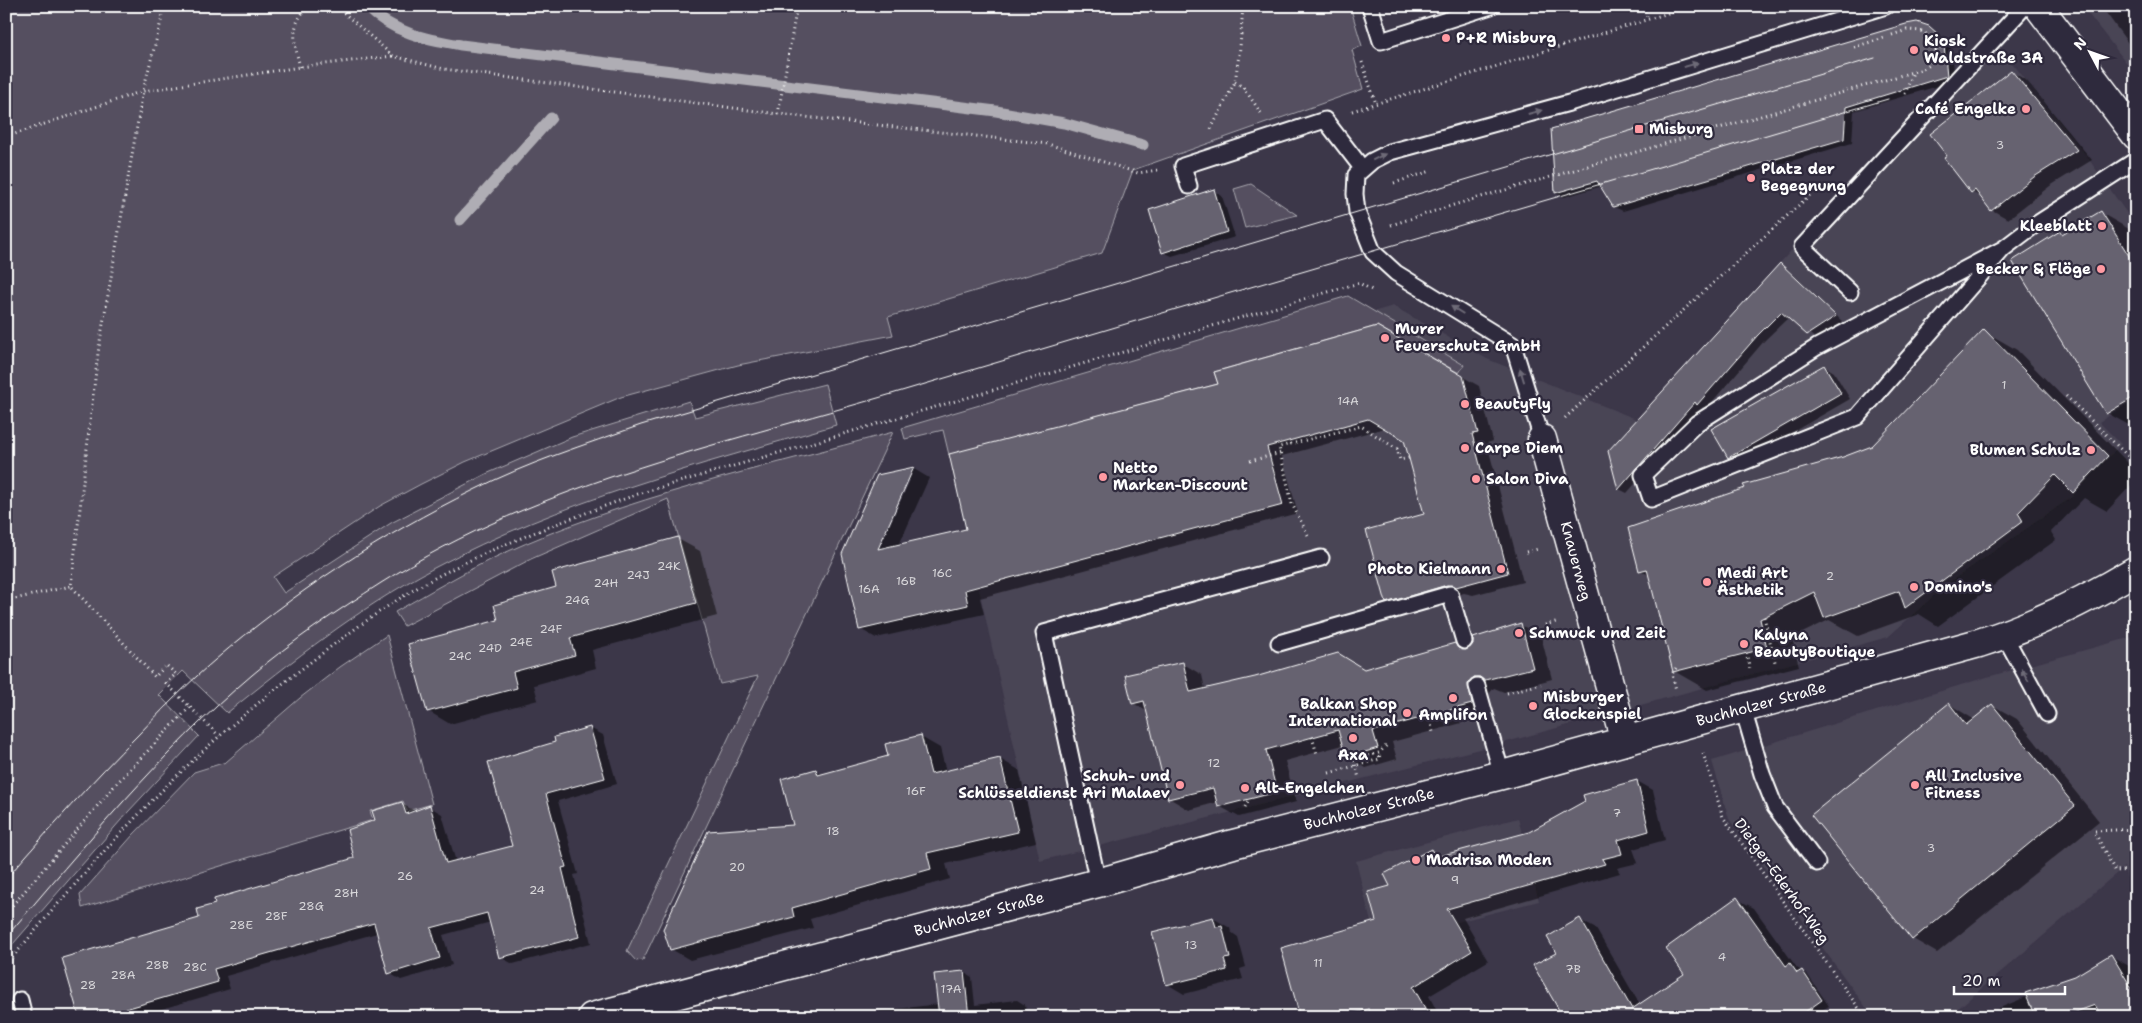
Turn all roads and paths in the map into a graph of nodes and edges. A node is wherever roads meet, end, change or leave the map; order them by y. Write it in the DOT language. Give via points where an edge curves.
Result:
graph roads {
  1 [pos="165,6"];
  2 [pos="309,6"];
  3 [pos="336,6"];
  4 [pos="797,6"];
  5 [pos="1243,6"];
  6 [pos="1370,6"];
  7 [pos="1491,6"];
  8 [pos="1644,6"];
  9 [pos="1691,6"];
  10 [pos="1886,6"];
  11 [pos="2025,6"];
  12 [pos="2038,6"];
  13 [pos="1648,20"];
  14 [pos="1959,36"];
  15 [pos="1381,41"];
  16 [pos="1872,41"];
  17 [pos="1936,50"];
  18 [pos="393,56"];
  19 [pos="300,66"];
  20 [pos="1913,72"];
  21 [pos="1235,82"];
  22 [pos="143,91"];
  23 [pos="1903,99"];
  24 [pos="1376,104"];
  25 [pos="778,114"];
  26 [pos="1325,120"];
  27 [pos="1210,130"];
  28 [pos="1273,136"];
  29 [pos="2136,136"];
  30 [pos="6,137"];
  31 [pos="2136,160"];
  32 [pos="1183,166"];
  33 [pos="1362,168"];
  34 [pos="1434,170"];
  35 [pos="1190,186"];
  36 [pos="1817,189"];
  37 [pos="1355,194"];
  38 [pos="1365,234"];
  39 [pos="2002,249"];
  40 [pos="1850,292"];
  41 [pos="1376,293"];
  42 [pos="2066,396"];
  43 [pos="1542,439"];
  44 [pos="1281,453"];
  45 [pos="1409,458"];
  46 [pos="1250,462"];
  47 [pos="2136,464"];
  48 [pos="1321,558"];
  49 [pos="2136,570"];
  50 [pos="71,586"];
  51 [pos="6,601"];
  52 [pos="1764,617"];
  53 [pos="2004,635"];
  54 [pos="1464,641"];
  55 [pos="1279,642"];
  56 [pos="1746,653"];
  57 [pos="1775,662"];
  58 [pos="1676,668"];
  59 [pos="1750,669"];
  60 [pos="1541,684"];
  61 [pos="1477,686"];
  62 [pos="1676,690"];
  63 [pos="1504,694"];
  64 [pos="190,707"];
  65 [pos="1743,709"];
  66 [pos="2047,714"];
  67 [pos="1428,716"];
  68 [pos="1433,732"];
  69 [pos="219,736"];
  70 [pos="1312,738"];
  71 [pos="1625,740"];
  72 [pos="1387,745"];
  73 [pos="1702,747"];
  74 [pos="1378,753"];
  75 [pos="1317,754"];
  76 [pos="1356,766"];
  77 [pos="1329,773"];
  78 [pos="1502,775"];
  79 [pos="1360,781"];
  80 [pos="2136,829"];
  81 [pos="1817,863"];
  82 [pos="2136,870"];
  83 [pos="1098,883"];
  84 [pos="6,913"];
  85 [pos="6,965"];
  86 [pos="20,1000"];
  87 [pos="24,1017"];
  88 [pos="592,1017"];
  89 [pos="1865,1017"];
  1 -- 22 [label="path"];
  2 -- 19 [label="path" via="296,22 294,42"];
  3 -- 18 [label="path"];
  4 -- 25 [label="path"];
  5 -- 21 [label="path"];
  6 -- 15 [label="lane"];
  7 -- 15 [label="lane"];
  8 -- 13 [label="path"];
  9 -- 13 [label="path"];
  33 -- 10 [label="lane, one-way" via="1390,152 1569,103"];
  11 -- 40 [label="lane" via="1802,247"];
  12 -- 29 [label="main road"];
  13 -- 24 [label="path"];
  14 -- 17 [label="path"];
  15 -- 24 [label="path" via="1361,56"];
  16 -- 17 [label="path" via="1916,29 1929,35"];
  17 -- 20 [label="path" via="1930,64"];
  18 -- 19 [label="path"];
  18 -- 25 [label="path" via="444,70"];
  19 -- 22 [label="path"];
  20 -- 23 [label="path"];
  20 -- 38 [label="path" via="1457,204"];
  21 -- 27 [label="path"];
  21 -- 28 [label="path" via="1243,87 1264,116"];
  22 -- 30 [label="path"];
  22 -- 50 [label="path" via="98,353"];
  24 -- 26 [label="path"];
  25 -- 32 [label="path" via="1048,144 1138,174"];
  26 -- 28 [label="lane"];
  26 -- 33 [label="lane"];
  28 -- 32 [label="lane"];
  31 -- 39 [label="lane"];
  32 -- 35 [label="lane"];
  33 -- 37 [label="lane" via="1356,175"];
  34 -- 37 [label="path"];
  36 -- 43 [label="path"];
  37 -- 38 [label="lane"];
  43 -- 38 [label="lane, one-way" via="1513,345 1396,273 1373,252"];
  39 -- 39 [label="lane" via="1857,417 1652,499 1643,475 1697,423 1817,347"];
  41 -- 69 [label="path" via="1359,283 638,494 524,536 450,570 369,618"];
  42 -- 47 [label="path"];
  43 -- 71 [label="main road, Knauerweg"];
  44 -- 45 [label="path" via="1279,446 1361,426 1397,449 1400,460"];
  44 -- 46 [label="path"];
  44 -- 48 [label="path" via="1292,504"];
  48 -- 83 [label="lane" via="1044,633"];
  49 -- 53 [label="main road, Buchholzer Straße" via="2078,602"];
  50 -- 51 [label="path"];
  50 -- 64 [label="path" via="155,677 166,665 176,674 166,683"];
  52 -- 57 [label="path"];
  53 -- 65 [label="main road, Buchholzer Straße"];
  66 -- 53 [label="lane, one-way"];
  54 -- 55 [label="lane" via="1450,594"];
  56 -- 59 [label="path"];
  58 -- 62 [label="path" via="1672,674"];
  60 -- 63 [label="path"];
  61 -- 78 [label="lane"];
  64 -- 69 [label="path"];
  64 -- 84 [label="path" via="116,784"];
  65 -- 71 [label="main road, Buchholzer Straße"];
  65 -- 81 [label="lane" via="1775,807"];
  67 -- 68 [label="path"];
  69 -- 85 [label="path" via="123,831"];
  70 -- 75 [label="path"];
  71 -- 78 [label="main road, Buchholzer Straße"];
  72 -- 74 [label="path"];
  73 -- 89 [label="path, Dietger-Ederhof-Weg" via="1723,817"];
  74 -- 76 [label="path" via="1380,759"];
  74 -- 76 [label="path" via="1353,757"];
  76 -- 77 [label="path"];
  76 -- 79 [label="path"];
  78 -- 83 [label="main road, Buchholzer Straße" via="1233,844"];
  80 -- 82 [label="path" via="2094,831 2115,872"];
  83 -- 88 [label="main road, Buchholzer Straße"];
  86 -- 87 [label="lane"];
}
